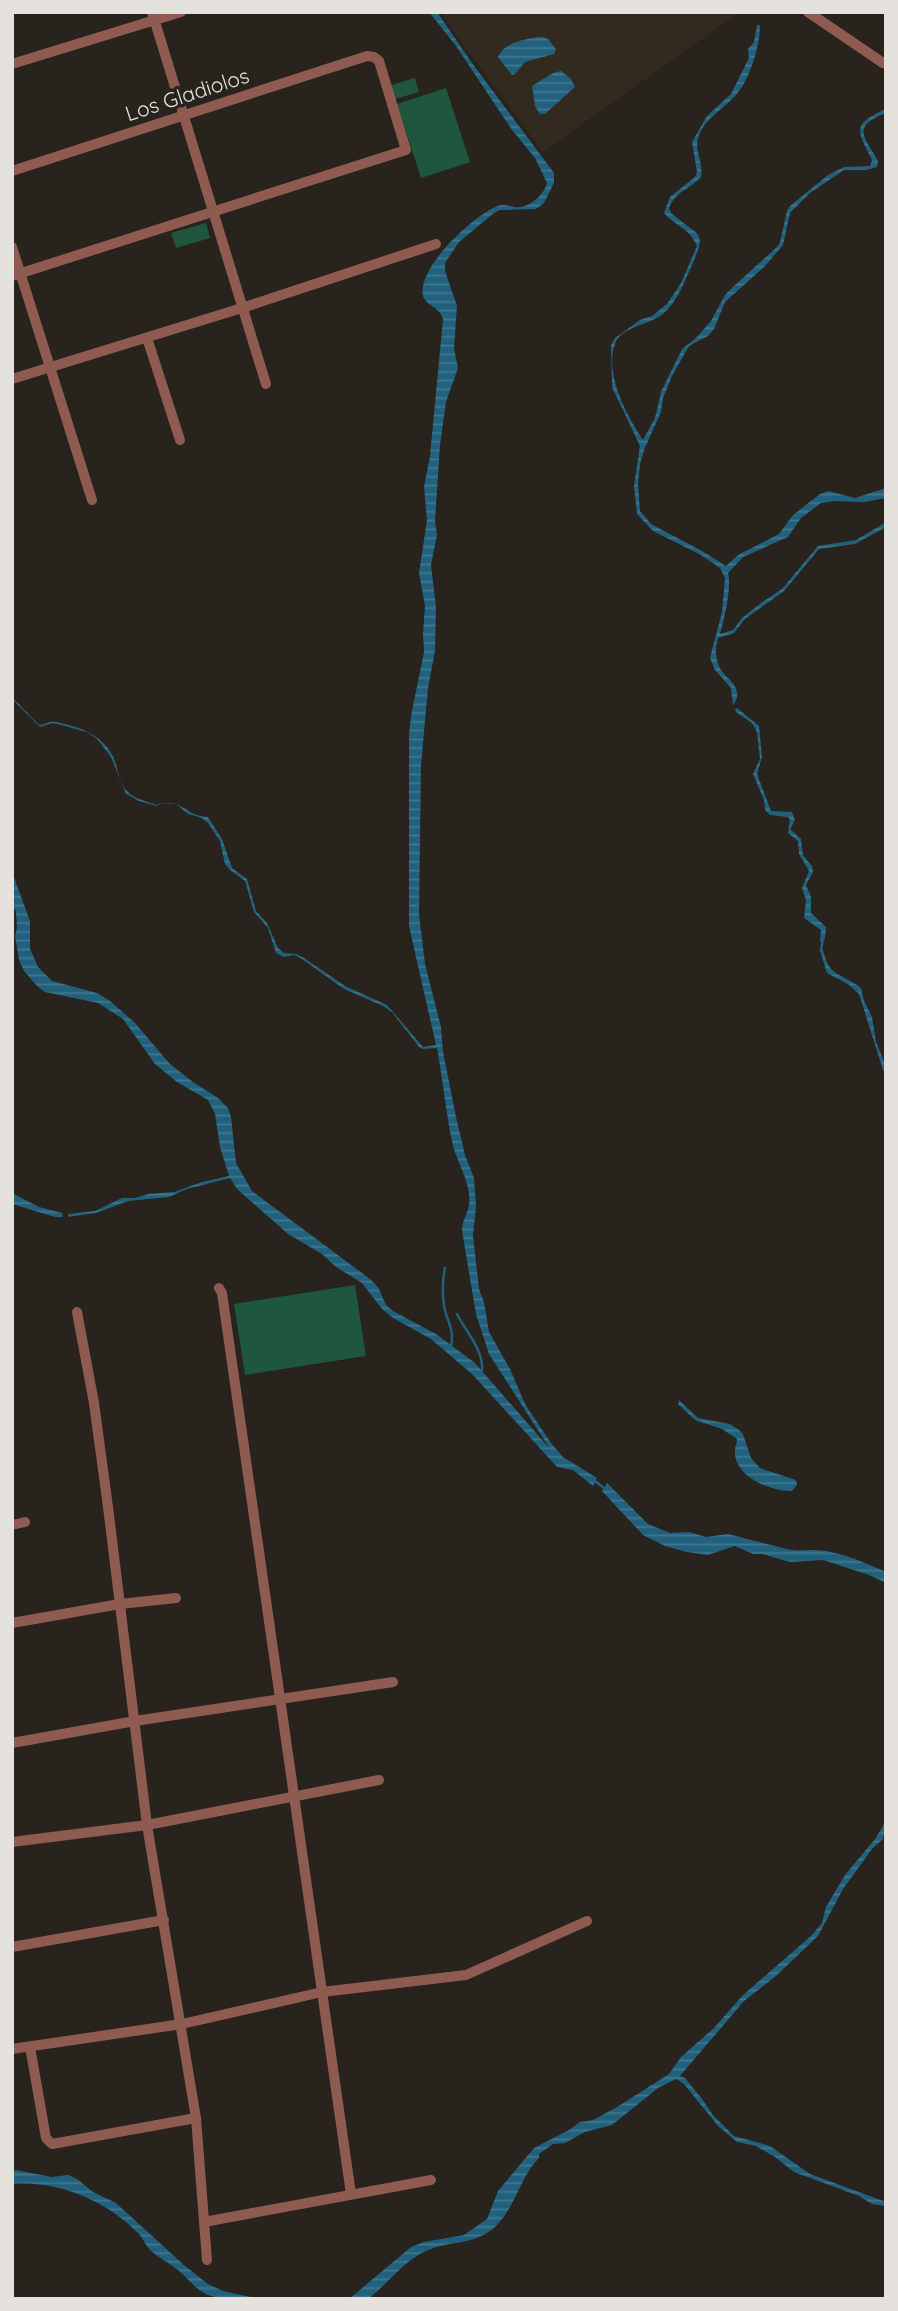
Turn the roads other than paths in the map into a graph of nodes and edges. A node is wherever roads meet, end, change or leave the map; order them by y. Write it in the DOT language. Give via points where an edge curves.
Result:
graph roads {
  1 [pos="181,12"];
  2 [pos="808,12"];
  3 [pos="153,16"];
  4 [pos="883,63"];
  5 [pos="12,64"];
  6 [pos="183,116"];
  7 [pos="12,170"];
  8 [pos="212,211"];
  9 [pos="436,244"];
  10 [pos="12,247"];
  11 [pos="16,275"];
  12 [pos="242,308"];
  13 [pos="147,338"];
  14 [pos="50,367"];
  15 [pos="12,379"];
  16 [pos="265,384"];
  17 [pos="180,440"];
  18 [pos="92,500"];
  19 [pos="219,1288"];
  20 [pos="77,1312"];
  21 [pos="25,1522"];
  22 [pos="12,1525"];
  23 [pos="176,1598"];
  24 [pos="120,1605"];
  25 [pos="12,1623"];
  26 [pos="393,1682"];
  27 [pos="280,1699"];
  28 [pos="135,1721"];
  29 [pos="12,1742"];
  30 [pos="379,1780"];
  31 [pos="295,1798"];
  32 [pos="147,1825"];
  33 [pos="12,1842"];
  34 [pos="164,1920"];
  35 [pos="587,1921"];
  36 [pos="12,1947"];
  37 [pos="322,1992"];
  38 [pos="182,2024"];
  39 [pos="30,2047"];
  40 [pos="12,2049"];
  41 [pos="196,2118"];
  42 [pos="431,2180"];
  43 [pos="351,2194"];
  44 [pos="204,2222"];
  45 [pos="207,2260"];
  1 -- 3 [label="street"];
  2 -- 4 [label="street"];
  3 -- 5 [label="street"];
  3 -- 6 [label="street"];
  6 -- 7 [label="street, Los Gladiolos"];
  6 -- 8 [label="street"];
  6 -- 8 [label="street, Los Gladiolos" via="366,55 379,61 406,149"];
  8 -- 11 [label="street"];
  8 -- 12 [label="street"];
  9 -- 12 [label="street"];
  10 -- 11 [label="street"];
  11 -- 14 [label="street"];
  12 -- 13 [label="street"];
  12 -- 16 [label="street"];
  13 -- 14 [label="street"];
  13 -- 17 [label="street"];
  14 -- 15 [label="street"];
  14 -- 18 [label="street"];
  19 -- 27 [label="street"];
  20 -- 24 [label="street"];
  21 -- 22 [label="street"];
  23 -- 24 [label="street"];
  24 -- 25 [label="street"];
  24 -- 28 [label="street"];
  26 -- 27 [label="street"];
  27 -- 28 [label="street"];
  27 -- 31 [label="street"];
  28 -- 29 [label="street"];
  28 -- 32 [label="street"];
  30 -- 31 [label="street"];
  31 -- 32 [label="street"];
  31 -- 37 [label="street"];
  32 -- 33 [label="street"];
  32 -- 34 [label="street"];
  34 -- 36 [label="street"];
  34 -- 38 [label="street"];
  35 -- 37 [label="street" via="466,1975"];
  37 -- 38 [label="street"];
  37 -- 43 [label="street"];
  38 -- 39 [label="street"];
  38 -- 41 [label="street"];
  39 -- 40 [label="street"];
  39 -- 41 [label="street" via="46,2138 52,2144"];
  41 -- 44 [label="street"];
  42 -- 43 [label="street"];
  43 -- 44 [label="street"];
  44 -- 45 [label="street"];
}
